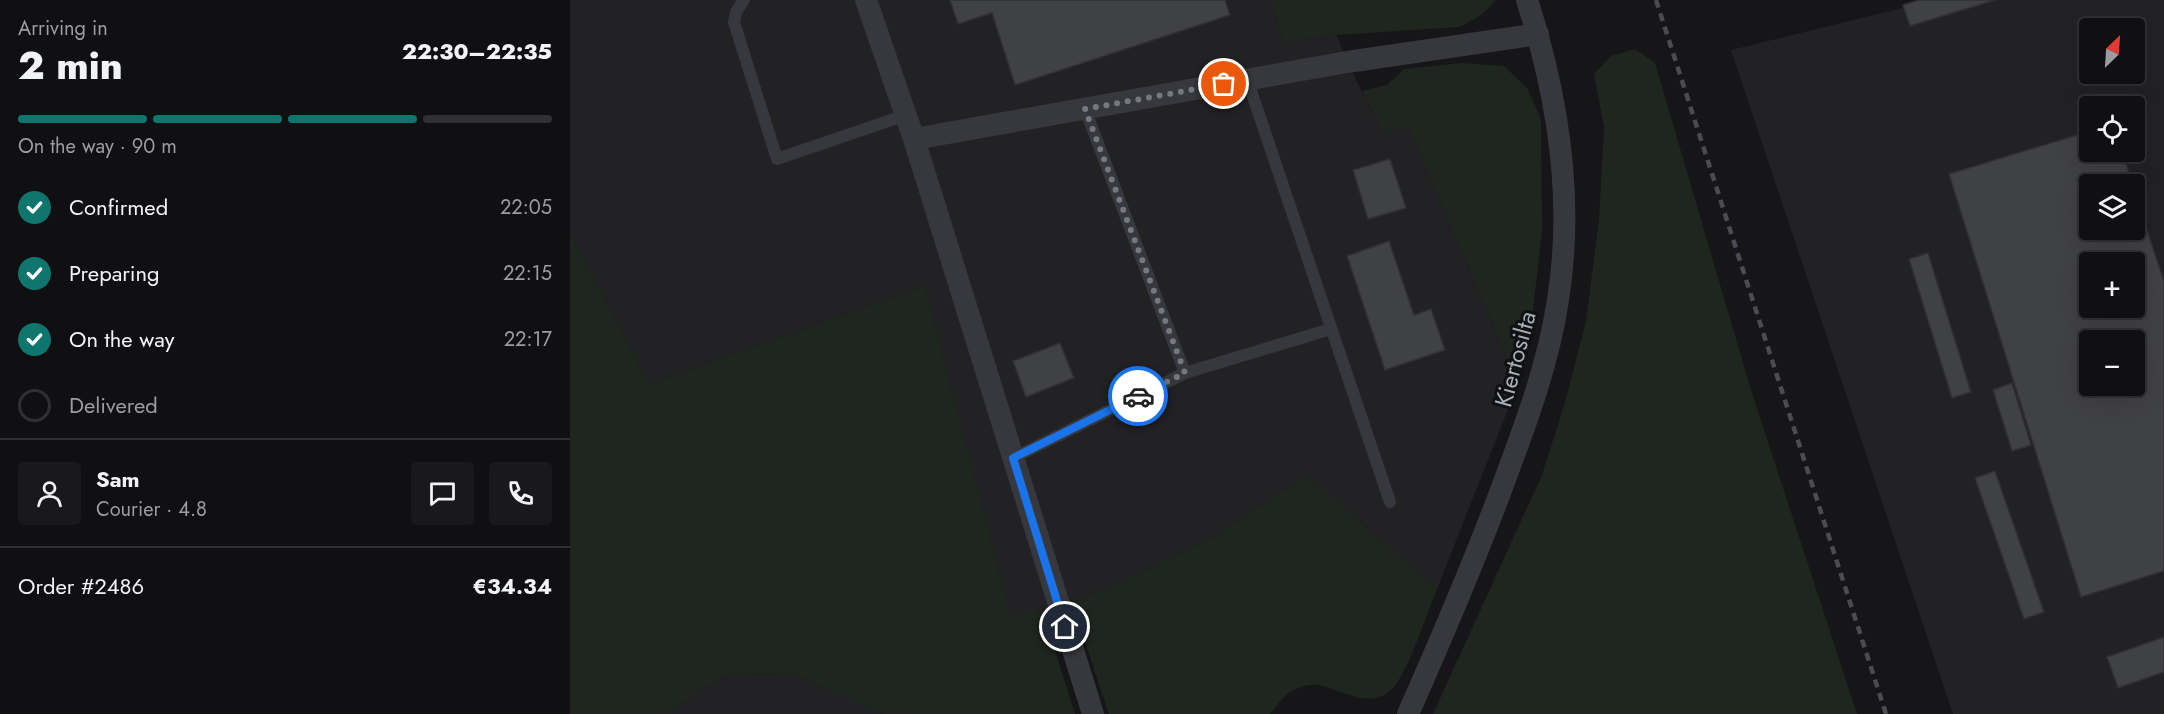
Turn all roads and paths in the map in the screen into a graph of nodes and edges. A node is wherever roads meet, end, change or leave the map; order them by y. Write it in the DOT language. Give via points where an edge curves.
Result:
graph roads {
  1 [pos="744,0"];
  2 [pos="866,0"];
  3 [pos="1527,0"];
  4 [pos="1538,34"];
  5 [pos="1247,79"];
  6 [pos="1085,109"];
  7 [pos="906,115"];
  8 [pos="914,140"];
  9 [pos="1331,329"];
  10 [pos="1185,373"];
  11 [pos="1013,458"];
  12 [pos="1390,502"];
  13 [pos="1093,714"];
  14 [pos="1408,714"];
  1 -- 7 [label="lane" via="735,12 734,22 777,159"];
  2 -- 7 [label="street"];
  3 -- 4 [label="street, Kiertosilta"];
  4 -- 5 [label="street"];
  4 -- 14 [label="street, Kiertosilta" via="1557,121 1563,179 1558,300 1529,416 1478,554"];
  5 -- 6 [label="street"];
  5 -- 9 [label="lane"];
  6 -- 8 [label="street"];
  6 -- 10 [label="lane"];
  7 -- 8 [label="street"];
  8 -- 11 [label="street"];
  9 -- 10 [label="lane"];
  9 -- 12 [label="lane"];
  10 -- 11 [label="lane"];
  11 -- 13 [label="street"];
}
